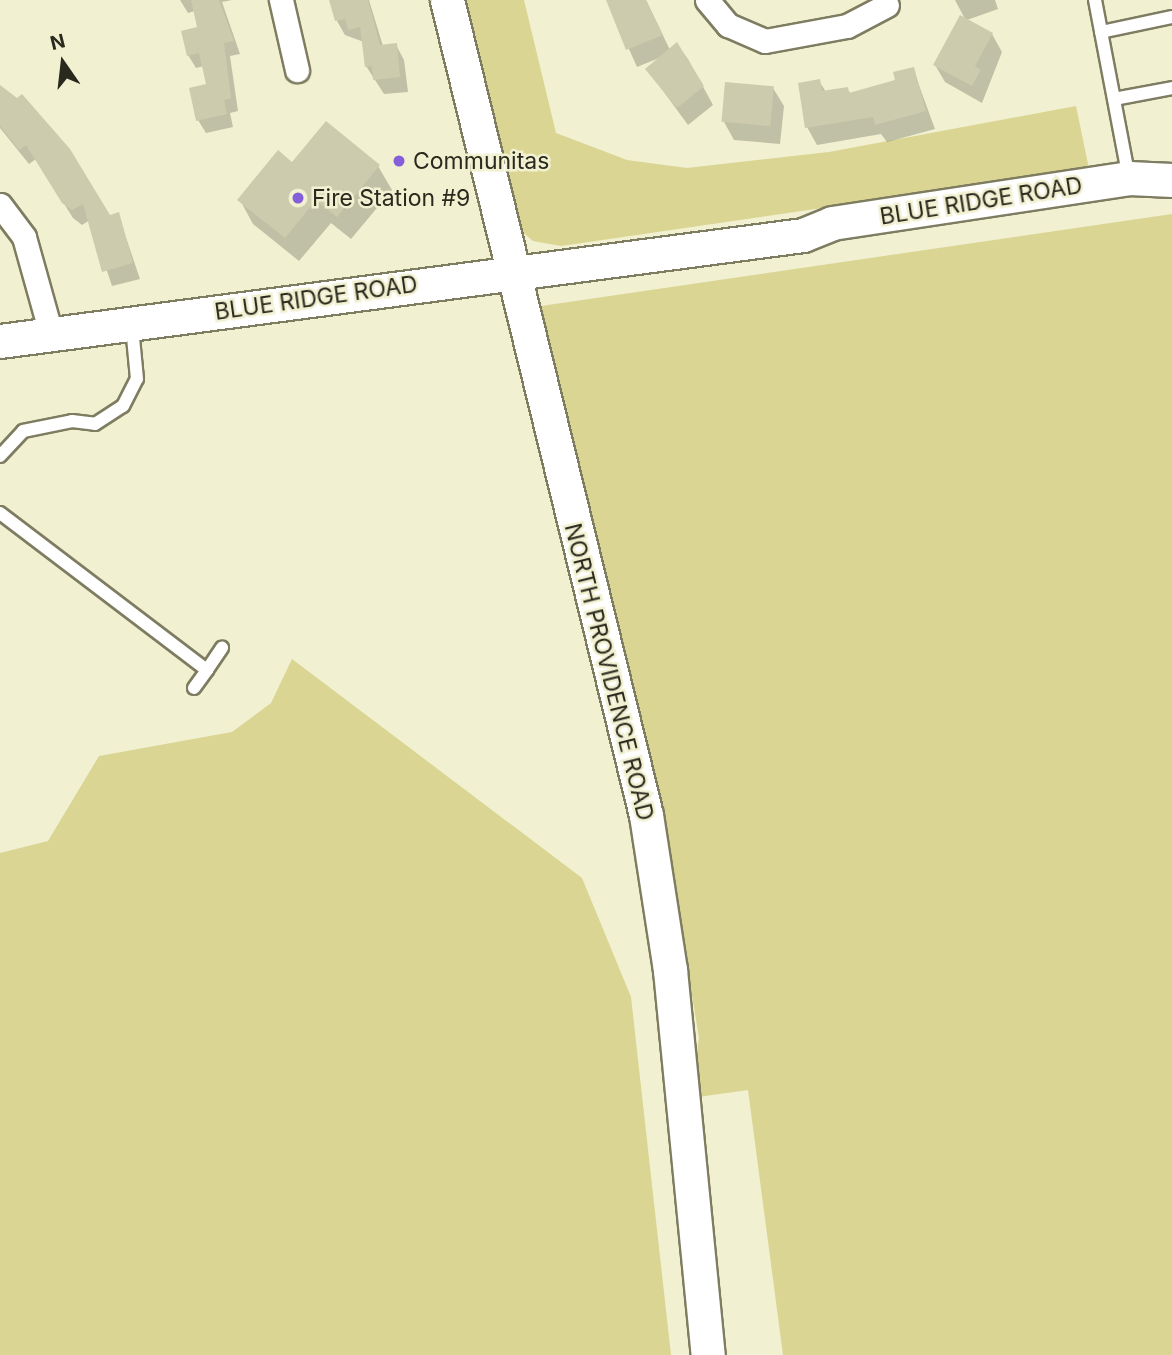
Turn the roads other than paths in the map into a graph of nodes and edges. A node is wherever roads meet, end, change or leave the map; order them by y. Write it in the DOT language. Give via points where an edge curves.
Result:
graph roads {
  1 [pos="281,0"];
  2 [pos="447,0"];
  3 [pos="708,0"];
  4 [pos="1095,0"];
  5 [pos="887,5"];
  6 [pos="1172,17"];
  7 [pos="1101,32"];
  8 [pos="297,70"];
  9 [pos="1172,88"];
  10 [pos="1114,99"];
  11 [pos="1172,162"];
  12 [pos="1129,178"];
  13 [pos="1172,180"];
  14 [pos="0,205"];
  15 [pos="509,271"];
  16 [pos="132,324"];
  17 [pos="51,334"];
  18 [pos="0,341"];
  19 [pos="0,456"];
  20 [pos="0,513"];
  21 [pos="222,648"];
  22 [pos="206,670"];
  23 [pos="194,688"];
  24 [pos="708,1355"];
  1 -- 8 [label="street"];
  2 -- 15 [label="street, NORTH PROVIDENCE ROAD"];
  3 -- 5 [label="street" via="727,25 765,41 847,26"];
  4 -- 7 [label="lane"];
  6 -- 7 [label="lane"];
  7 -- 10 [label="lane"];
  9 -- 10 [label="lane"];
  10 -- 12 [label="lane"];
  11 -- 12 [label="street, BLUE RIDGE ROAD"];
  12 -- 13 [label="street, BLUE RIDGE ROAD"];
  12 -- 15 [label="street, BLUE RIDGE ROAD" via="832,223 803,235"];
  14 -- 17 [label="street" via="24,237"];
  15 -- 16 [label="street, BLUE RIDGE ROAD"];
  15 -- 24 [label="street, NORTH PROVIDENCE ROAD" via="646,815 670,970"];
  16 -- 17 [label="street, BLUE RIDGE ROAD"];
  16 -- 19 [label="lane" via="137,379 123,406 95,424 72,421 23,431"];
  17 -- 18 [label="street, BLUE RIDGE ROAD"];
  20 -- 22 [label="lane"];
  21 -- 22 [label="lane"];
  22 -- 23 [label="lane"];
}
